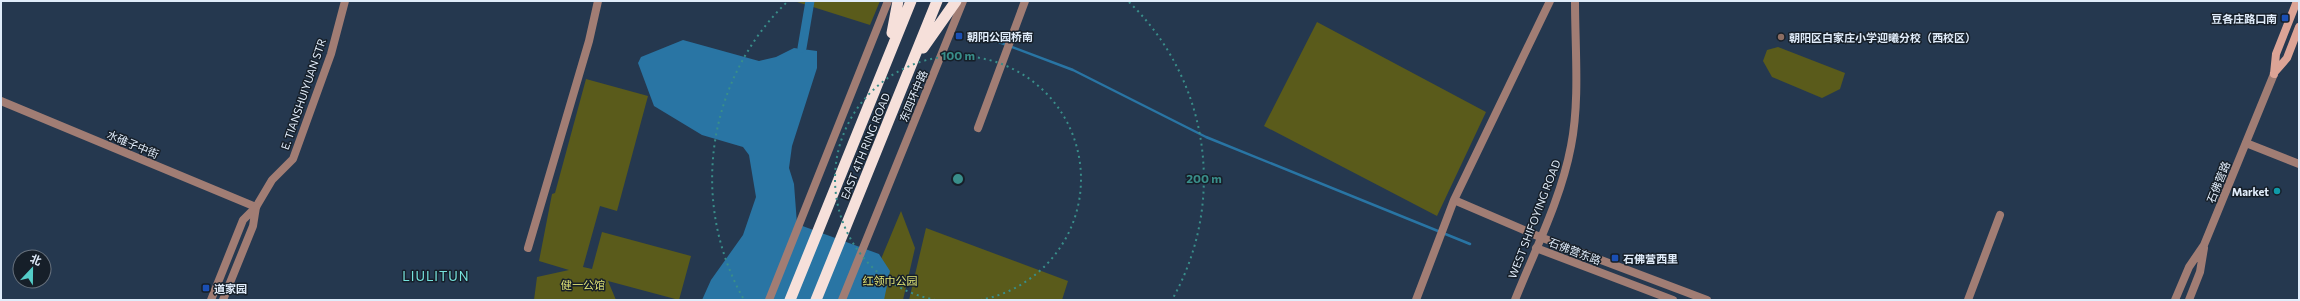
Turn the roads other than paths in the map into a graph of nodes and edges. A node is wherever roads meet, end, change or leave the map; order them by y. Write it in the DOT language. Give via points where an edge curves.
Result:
graph roads {
  1 [pos="345,1"];
  2 [pos="598,1"];
  3 [pos="888,1"];
  4 [pos="898,1"];
  5 [pos="911,1"];
  6 [pos="937,1"];
  7 [pos="956,1"];
  8 [pos="963,1"];
  9 [pos="1025,1"];
  10 [pos="1550,1"];
  11 [pos="1575,1"];
  12 [pos="2297,1"];
  13 [pos="2299,27"];
  14 [pos="888,54"];
  15 [pos="912,63"];
  16 [pos="2274,74"];
  17 [pos="1,101"];
  18 [pos="978,128"];
  19 [pos="2246,143"];
  20 [pos="2299,164"];
  21 [pos="1454,200"];
  22 [pos="256,207"];
  23 [pos="2000,215"];
  24 [pos="1540,237"];
  25 [pos="2204,245"];
  26 [pos="528,248"];
  27 [pos="1536,248"];
  28 [pos="211,300"];
  29 [pos="223,300"];
  30 [pos="768,300"];
  31 [pos="790,300"];
  32 [pos="816,300"];
  33 [pos="842,300"];
  34 [pos="1416,300"];
  35 [pos="1515,300"];
  36 [pos="1673,300"];
  37 [pos="1707,300"];
  38 [pos="1968,300"];
  39 [pos="2176,300"];
  40 [pos="2189,300"];
  1 -- 22 [label="street, E. TIANSHUIYUAN STR" via="331,54 293,159 272,180"];
  2 -- 26 [label="street" via="589,41"];
  3 -- 30 [label="street"];
  4 -- 14 [label="highway"];
  5 -- 14 [label="highway, EAST 4TH RING ROAD"];
  6 -- 15 [label="highway, EAST 4TH RING ROAD"];
  7 -- 15 [label="highway"];
  8 -- 33 [label="street, 东四环中路"];
  9 -- 18 [label="street"];
  10 -- 21 [label="street"];
  11 -- 24 [label="street, WEST SHIFOYING ROAD" via="1575,120 1572,146 1565,176"];
  12 -- 16 [label="main road, 石佛营路" via="2276,54"];
  13 -- 16 [label="main road, 石佛营路" via="2287,58"];
  14 -- 31 [label="highway, EAST 4TH RING ROAD"];
  15 -- 32 [label="highway, EAST 4TH RING ROAD"];
  16 -- 19 [label="street, 石佛营路"];
  17 -- 22 [label="street, 水碓子中街"];
  19 -- 20 [label="street"];
  19 -- 25 [label="street, 石佛营路"];
  21 -- 24 [label="street, 石佛营东路"];
  21 -- 34 [label="street"];
  22 -- 28 [label="street, E. TIANSHUIYUAN STR" via="243,220"];
  22 -- 29 [label="street, E. TIANSHUIYUAN STR" via="254,226"];
  23 -- 38 [label="street"];
  24 -- 27 [label="street, WEST SHIFOYING ROAD"];
  24 -- 37 [label="street, 石佛营东路"];
  25 -- 39 [label="street" via="2189,267"];
  25 -- 40 [label="street, 石佛营路" via="2200,272"];
  27 -- 35 [label="street, WEST SHIFOYING ROAD"];
  27 -- 36 [label="street, 石佛营东路"];
}
